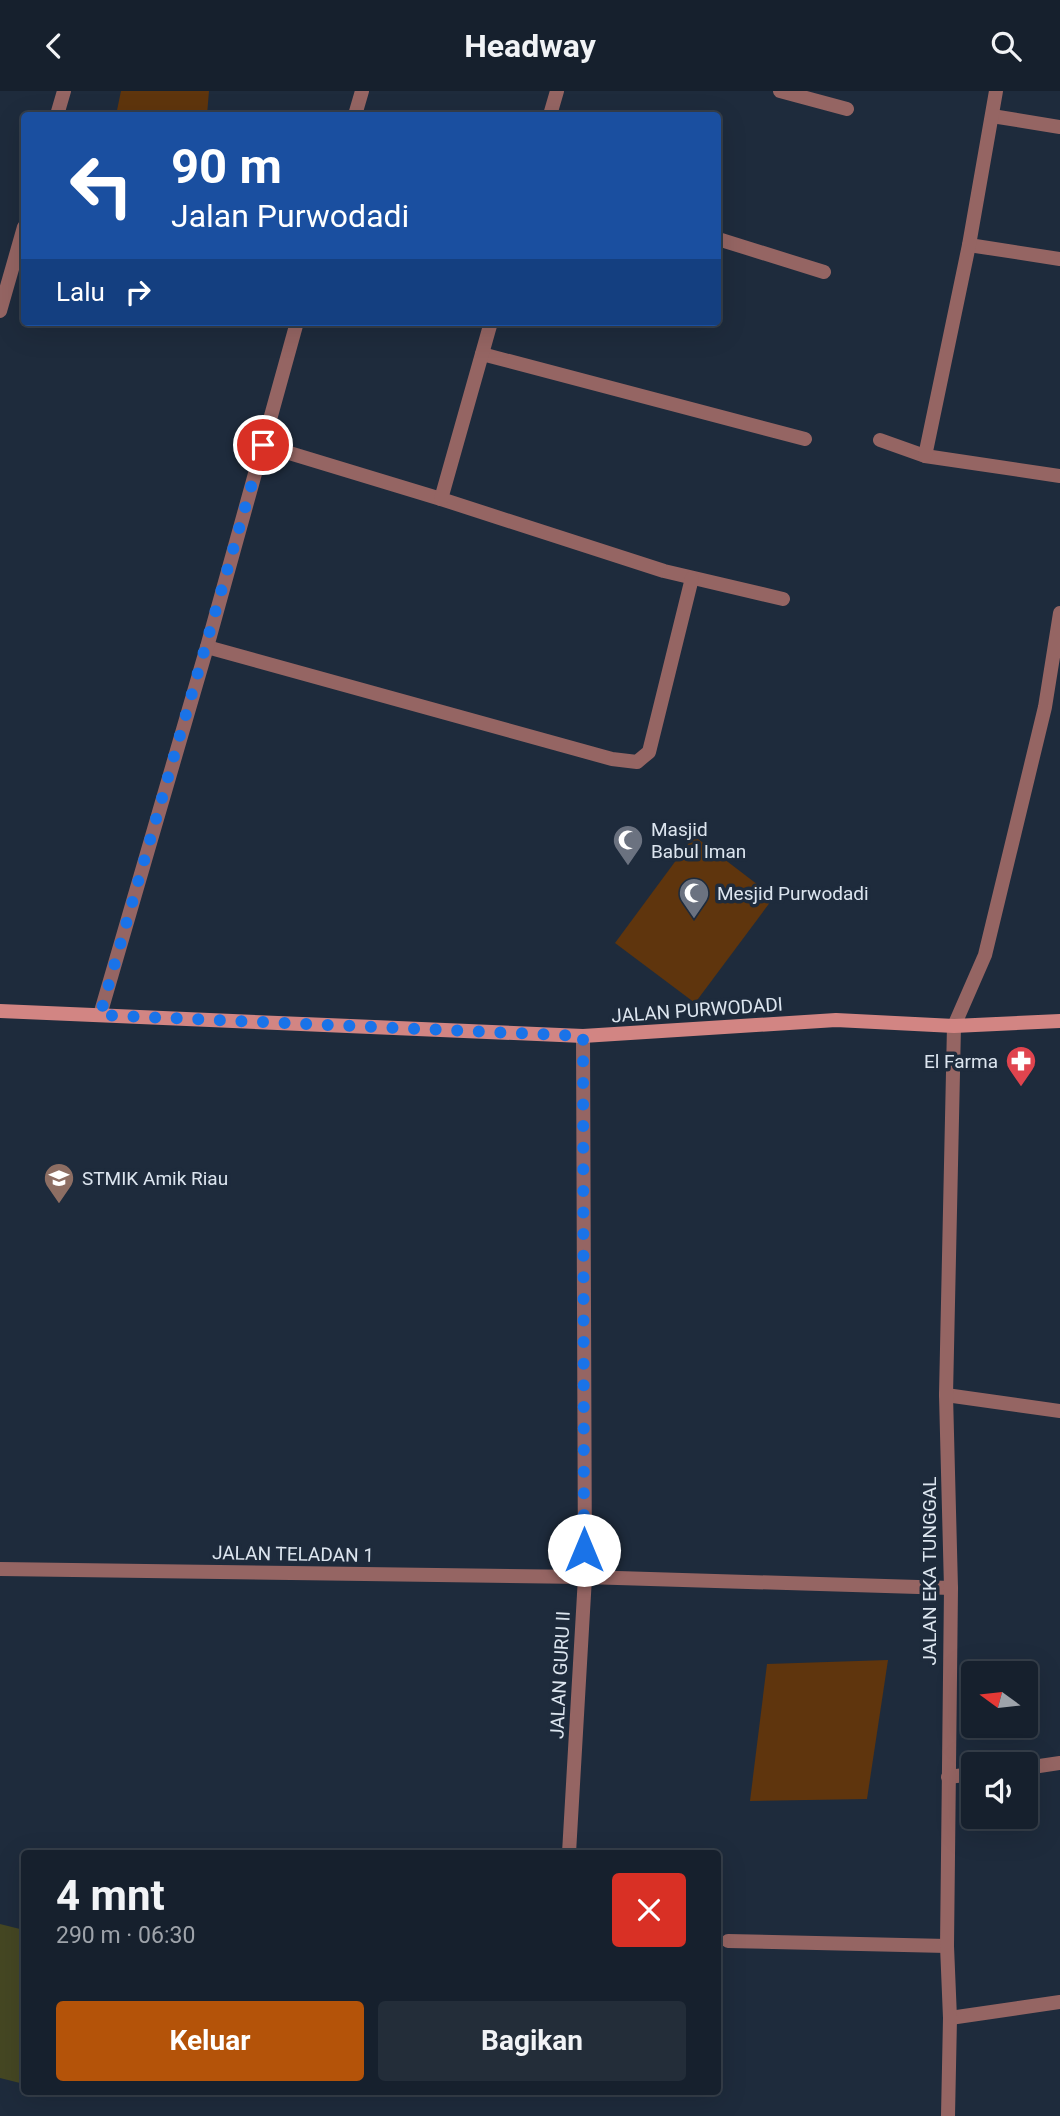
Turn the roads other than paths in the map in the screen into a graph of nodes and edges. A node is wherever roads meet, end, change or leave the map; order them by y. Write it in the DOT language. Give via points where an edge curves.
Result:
graph roads {
  1 [pos="64,91"];
  2 [pos="362,91"];
  3 [pos="557,91"];
  4 [pos="780,91"];
  5 [pos="996,91"];
  6 [pos="847,109"];
  7 [pos="58,112"];
  8 [pos="356,112"];
  9 [pos="551,112"];
  10 [pos="992,116"];
  11 [pos="1060,127"];
  12 [pos="21,237"];
  13 [pos="721,240"];
  14 [pos="969,245"];
  15 [pos="1060,259"];
  16 [pos="824,272"];
  17 [pos="0,310"];
  18 [pos="296,326"];
  19 [pos="490,326"];
  20 [pos="482,354"];
  21 [pos="805,439"];
  22 [pos="880,440"];
  23 [pos="263,445"];
  24 [pos="925,456"];
  25 [pos="1060,476"];
  26 [pos="441,499"];
  27 [pos="692,578"];
  28 [pos="783,599"];
  29 [pos="1060,613"];
  30 [pos="207,647"];
  31 [pos="0,1011"];
  32 [pos="100,1015"];
  33 [pos="1060,1021"];
  34 [pos="954,1026"];
  35 [pos="583,1036"];
  36 [pos="946,1395"];
  37 [pos="1060,1411"];
  38 [pos="0,1569"];
  39 [pos="584,1577"];
  40 [pos="951,1588"];
  41 [pos="1060,1763"];
  42 [pos="1038,1766"];
  43 [pos="961,1775"];
  44 [pos="948,1777"];
  45 [pos="569,1850"];
  46 [pos="728,1941"];
  47 [pos="947,1946"];
  48 [pos="1060,2002"];
  49 [pos="950,2018"];
  50 [pos="948,2116"];
  1 -- 7 [label="street"];
  2 -- 8 [label="street"];
  3 -- 9 [label="street"];
  4 -- 6 [label="street"];
  5 -- 10 [label="street"];
  10 -- 11 [label="street"];
  10 -- 14 [label="street"];
  12 -- 17 [label="street"];
  13 -- 16 [label="street"];
  14 -- 15 [label="street"];
  14 -- 24 [label="street"];
  18 -- 23 [label="street"];
  19 -- 20 [label="street"];
  20 -- 21 [label="street"];
  20 -- 26 [label="street"];
  22 -- 24 [label="street"];
  23 -- 26 [label="street"];
  23 -- 30 [label="street"];
  24 -- 25 [label="street"];
  26 -- 27 [label="street"];
  27 -- 28 [label="street"];
  27 -- 30 [label="street" via="649,752 637,762 612,759"];
  29 -- 34 [label="street" via="1045,707 985,955"];
  30 -- 32 [label="street"];
  31 -- 32 [label="street, JALAN PURWODADI"];
  32 -- 35 [label="street, JALAN PURWODADI"];
  33 -- 34 [label="street, JALAN PURWODADI"];
  34 -- 35 [label="street, JALAN PURWODADI" via="836,1020"];
  34 -- 36 [label="street, JALAN EKA TUNGGAL"];
  35 -- 39 [label="street, JALAN GURU II"];
  36 -- 37 [label="street"];
  36 -- 40 [label="street, JALAN EKA TUNGGAL"];
  38 -- 39 [label="street, JALAN TELADAN 1"];
  39 -- 40 [label="street, JALAN TELADAN 1"];
  39 -- 45 [label="street, JALAN GURU II"];
  40 -- 44 [label="street, JALAN EKA TUNGGAL"];
  41 -- 42 [label="street"];
  43 -- 44 [label="street"];
  44 -- 47 [label="street, JALAN EKA TUNGGAL"];
  46 -- 47 [label="street"];
  47 -- 49 [label="street, JALAN EKA TUNGGAL"];
  48 -- 49 [label="street"];
  49 -- 50 [label="street, JALAN EKA TUNGGAL"];
}
